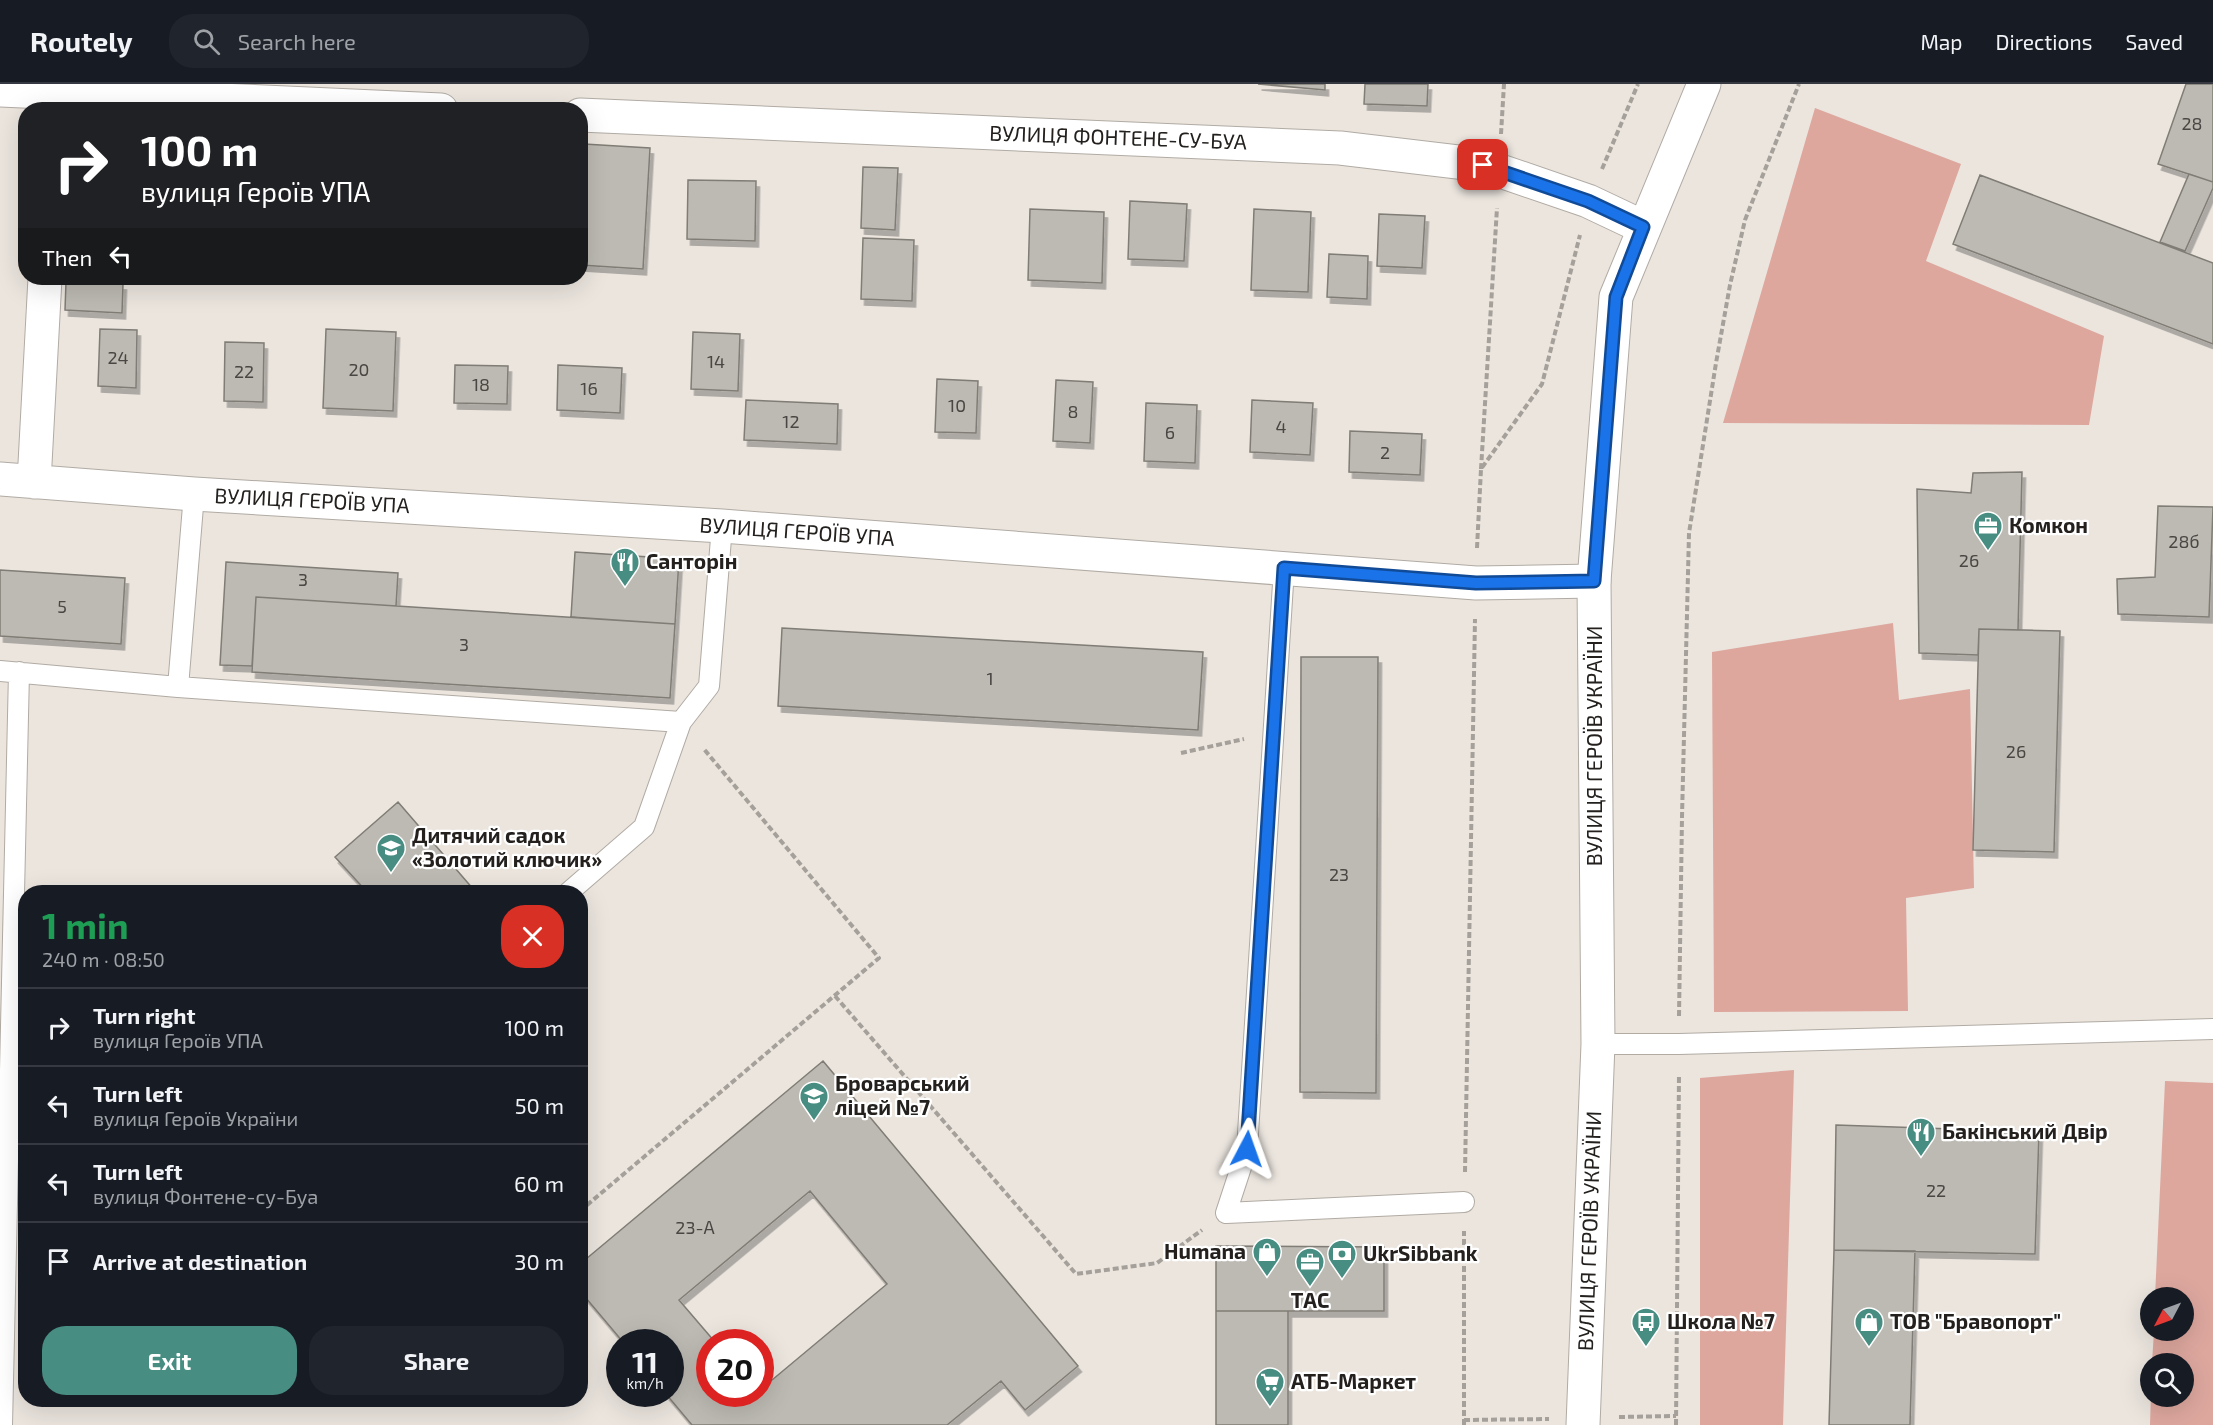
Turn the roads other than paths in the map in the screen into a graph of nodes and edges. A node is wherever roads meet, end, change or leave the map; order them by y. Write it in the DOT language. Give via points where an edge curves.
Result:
graph roads {
  1 [pos="1704,84"];
  2 [pos="0,90"];
  3 [pos="54,96"];
  4 [pos="220,102"];
  5 [pos="588,115"];
  6 [pos="1643,227"];
  7 [pos="45,285"];
  8 [pos="0,480"];
  9 [pos="34,482"];
  10 [pos="194,494"];
  11 [pos="722,526"];
  12 [pos="1284,568"];
  13 [pos="1594,581"];
  14 [pos="9,672"];
  15 [pos="178,687"];
  16 [pos="681,722"];
  17 [pos="577,885"];
  18 [pos="2213,1029"];
  19 [pos="1598,1044"];
  20 [pos="1464,1202"];
  21 [pos="2,1357"];
  22 [pos="2,1425"];
  23 [pos="1583,1425"];
  1 -- 6 [label="street, ВУЛИЦЯ ГЕРОЇВ УКРАЇНИ"];
  2 -- 3 [label="street"];
  3 -- 4 [label="street"];
  5 -- 6 [label="street, ВУЛИЦЯ ФОНТЕНЕ-СУ-БУА" via="1340,148 1483,165 1588,201"];
  6 -- 13 [label="street, ВУЛИЦЯ ГЕРОЇВ УКРАЇНИ" via="1616,297"];
  7 -- 9 [label="street"];
  8 -- 9 [label="street, ВУЛИЦЯ ГЕРОЇВ УПА"];
  9 -- 10 [label="street, ВУЛИЦЯ ГЕРОЇВ УПА"];
  10 -- 11 [label="street, ВУЛИЦЯ ГЕРОЇВ УПА"];
  10 -- 15 [label="lane"];
  11 -- 12 [label="street, ВУЛИЦЯ ГЕРОЇВ УПА"];
  11 -- 16 [label="lane" via="709,686"];
  12 -- 13 [label="street, ВУЛИЦЯ ГЕРОЇВ УПА" via="1476,583"];
  12 -- 20 [label="lane" via="1247,1149 1226,1213"];
  13 -- 19 [label="street, ВУЛИЦЯ ГЕРОЇВ УКРАЇНИ"];
  14 -- 15 [label="lane"];
  14 -- 21 [label="lane"];
  15 -- 16 [label="lane"];
  16 -- 17 [label="lane" via="644,827"];
  18 -- 19 [label="lane"];
  19 -- 23 [label="street, ВУЛИЦЯ ГЕРОЇВ УКРАЇНИ"];
  21 -- 22 [label="lane"];
}
